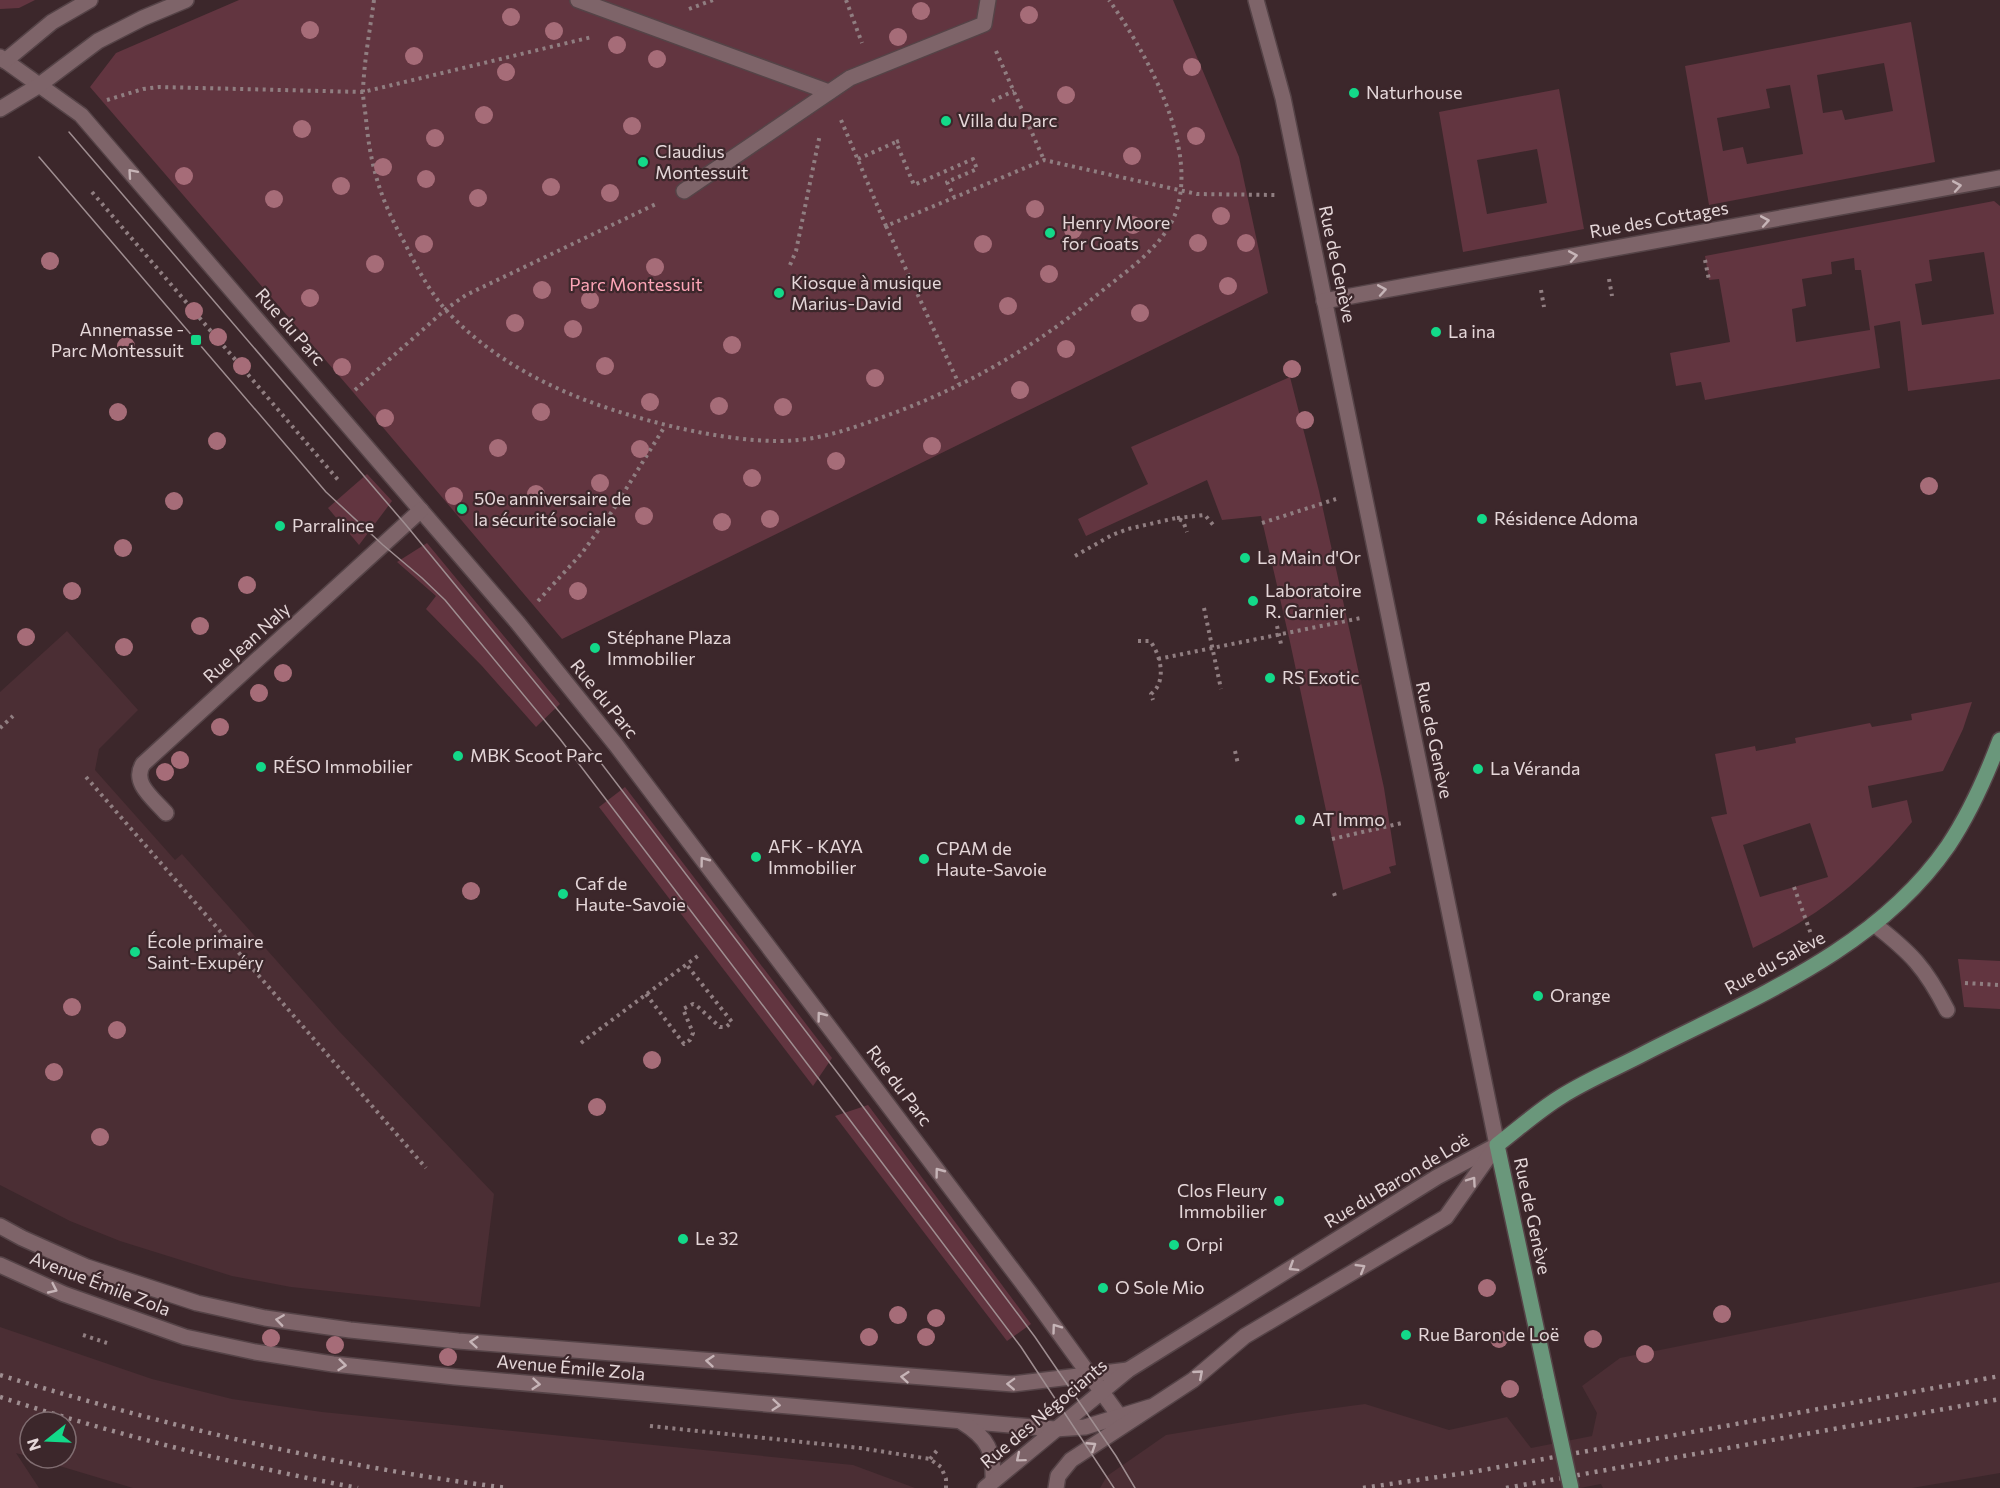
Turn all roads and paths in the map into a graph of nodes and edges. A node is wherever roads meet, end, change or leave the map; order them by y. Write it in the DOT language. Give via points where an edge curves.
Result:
graph roads {
  1 [pos="90,0"];
  2 [pos="186,0"];
  3 [pos="374,0"];
  4 [pos="578,0"];
  5 [pos="846,0"];
  6 [pos="988,0"];
  7 [pos="1109,0"];
  8 [pos="1256,0"];
  9 [pos="645,24"];
  10 [pos="984,24"];
  11 [pos="2,59"];
  12 [pos="872,69"];
  13 [pos="39,86"];
  14 [pos="363,92"];
  15 [pos="829,92"];
  16 [pos="1014,92"];
  17 [pos="103,101"];
  18 [pos="992,101"];
  19 [pos="0,109"];
  20 [pos="858,159"];
  21 [pos="1044,160"];
  22 [pos="2000,178"];
  23 [pos="1181,190"];
  24 [pos="684,191"];
  25 [pos="92,192"];
  26 [pos="1302,195"];
  27 [pos="954,197"];
  28 [pos="886,226"];
  29 [pos="790,265"];
  30 [pos="1324,301"];
  31 [pos="446,309"];
  32 [pos="959,384"];
  33 [pos="348,396"];
  34 [pos="665,426"];
  35 [pos="339,481"];
  36 [pos="1363,491"];
  37 [pos="421,510"];
  38 [pos="1176,518"];
  39 [pos="1262,523"];
  40 [pos="1214,526"];
  41 [pos="1187,532"];
  42 [pos="1075,556"];
  43 [pos="534,606"];
  44 [pos="1204,608"];
  45 [pos="1388,612"];
  46 [pos="1277,626"];
  47 [pos="1279,634"];
  48 [pos="1138,641"];
  49 [pos="1281,644"];
  50 [pos="1212,648"];
  51 [pos="1158,659"];
  52 [pos="1221,689"];
  53 [pos="1152,700"];
  54 [pos="14,716"];
  55 [pos="0,728"];
  56 [pos="2000,740"];
  57 [pos="1235,751"];
  58 [pos="1238,764"];
  59 [pos="86,777"];
  60 [pos="166,813"];
  61 [pos="1429,816"];
  62 [pos="1332,839"];
  63 [pos="1794,887"];
  64 [pos="1874,924"];
  65 [pos="699,955"];
  66 [pos="1821,961"];
  67 [pos="686,964"];
  68 [pos="646,994"];
  69 [pos="1947,1010"];
  70 [pos="581,1043"];
  71 [pos="1497,1145"];
  72 [pos="426,1168"];
  73 [pos="0,1226"];
  74 [pos="0,1265"];
  75 [pos="1128,1370"];
  76 [pos="1090,1375"];
  77 [pos="1102,1391"];
  78 [pos="1150,1407"];
  79 [pos="1120,1417"];
  80 [pos="959,1421"];
  81 [pos="1055,1429"];
  82 [pos="930,1459"];
  83 [pos="989,1484"];
  84 [pos="946,1488"];
  85 [pos="1056,1488"];
  86 [pos="1571,1488"];
  1 -- 11 [label="street" via="52,21"];
  2 -- 13 [label="street" via="98,41"];
  3 -- 14 [label="path"];
  4 -- 9 [label="street"];
  5 -- 12 [label="path"];
  6 -- 10 [label="street"];
  7 -- 23 [label="path" via="1139,46 1171,116"];
  8 -- 26 [label="street, Rue de Genève"];
  9 -- 14 [label="path"];
  9 -- 15 [label="street"];
  10 -- 12 [label="street"];
  10 -- 16 [label="path"];
  11 -- 13 [label="street, Rue du Parc"];
  12 -- 15 [label="street"];
  13 -- 19 [label="street"];
  37 -- 13 [label="street, Rue du Parc, one-way" via="81,115"];
  14 -- 17 [label="path" via="159,87"];
  14 -- 31 [label="path" via="373,171 382,198 417,266"];
  15 -- 20 [label="path"];
  15 -- 24 [label="street"];
  15 -- 29 [label="path"];
  16 -- 18 [label="path"];
  16 -- 21 [label="path"];
  20 -- 27 [label="path" via="897,142 914,185 973,159 977,169 947,182"];
  20 -- 28 [label="path"];
  21 -- 23 [label="path"];
  21 -- 27 [label="path"];
  30 -- 22 [label="street, Rue des Cottages, one-way"];
  23 -- 26 [label="path" via="1213,195"];
  23 -- 32 [label="path" via="1175,216 1152,249 1040,340"];
  24 -- 31 [label="path" via="477,289"];
  25 -- 35 [label="path"];
  26 -- 30 [label="street, Rue de Genève"];
  27 -- 28 [label="path"];
  28 -- 32 [label="path"];
  30 -- 36 [label="street, Rue de Genève"];
  31 -- 33 [label="path"];
  31 -- 34 [label="path" via="504,358 545,383 590,403"];
  32 -- 34 [label="path" via="915,406 837,433 807,439 746,439"];
  34 -- 43 [label="path" via="582,554"];
  36 -- 39 [label="path"];
  36 -- 45 [label="street, Rue de Genève"];
  37 -- 60 [label="street, Rue Jean Naly" via="143,764 139,773 141,783"];
  76 -- 37 [label="street, Rue du Parc, one-way" via="616,745"];
  38 -- 40 [label="path" via="1205,515"];
  38 -- 41 [label="path" via="1183,521"];
  38 -- 42 [label="path" via="1112,535"];
  44 -- 50 [label="path"];
  45 -- 47 [label="path"];
  45 -- 61 [label="street, Rue de Genève"];
  46 -- 47 [label="path"];
  47 -- 49 [label="path"];
  47 -- 50 [label="path"];
  48 -- 51 [label="path" via="1150,641"];
  50 -- 51 [label="path"];
  50 -- 52 [label="path"];
  51 -- 53 [label="path" via="1161,679 1151,693"];
  54 -- 55 [label="path"];
  56 -- 64 [label="main road, Rue du Salève" via="1974,801 1947,846 1912,889"];
  57 -- 58 [label="path"];
  59 -- 72 [label="path"];
  61 -- 62 [label="path"];
  61 -- 71 [label="street, Rue de Genève"];
  63 -- 66 [label="path"];
  64 -- 66 [label="main road, Rue du Salève"];
  64 -- 69 [label="street" via="1916,959"];
  65 -- 67 [label="path"];
  66 -- 71 [label="main road, Rue du Salève" via="1577,1087"];
  67 -- 68 [label="path"];
  67 -- 68 [label="path" via="732,1023 720,1027 693,1004 683,1010 693,1033 684,1044"];
  68 -- 70 [label="path"];
  71 -- 75 [label="street, Rue du Baron de Loë, one-way" via="1437,1177"];
  78 -- 71 [label="street, Rue du Baron de Loë, one-way" via="1193,1380 1245,1336 1446,1217"];
  71 -- 86 [label="main road, Rue de Genève, bridge"];
  76 -- 73 [label="street, Avenue Émile Zola, one-way" via="1013,1384 458,1341 328,1327 265,1318 140,1286 87,1267"];
  74 -- 80 [label="street, Avenue Émile Zola, one-way" via="64,1294 152,1326 255,1352 455,1377"];
  75 -- 76 [label="street, Avenue Émile Zola"];
  75 -- 77 [label="street, Rue des Négociants"];
  76 -- 77 [label="street, Rue du Parc"];
  77 -- 79 [label="street, Rue du Parc"];
  77 -- 81 [label="street, Rue des Négociants"];
  78 -- 79 [label="street, Avenue Émile Zola"];
  85 -- 78 [label="street, one-way" via="1058,1476 1071,1460"];
  79 -- 81 [label="street, Avenue Émile Zola" via="1085,1427"];
  80 -- 81 [label="street, Avenue Émile Zola"];
  80 -- 83 [label="street" via="981,1435 989,1447 993,1460"];
  81 -- 83 [label="street, Rue des Négociants, one-way"];
  82 -- 84 [label="path" via="941,1467"];
}
